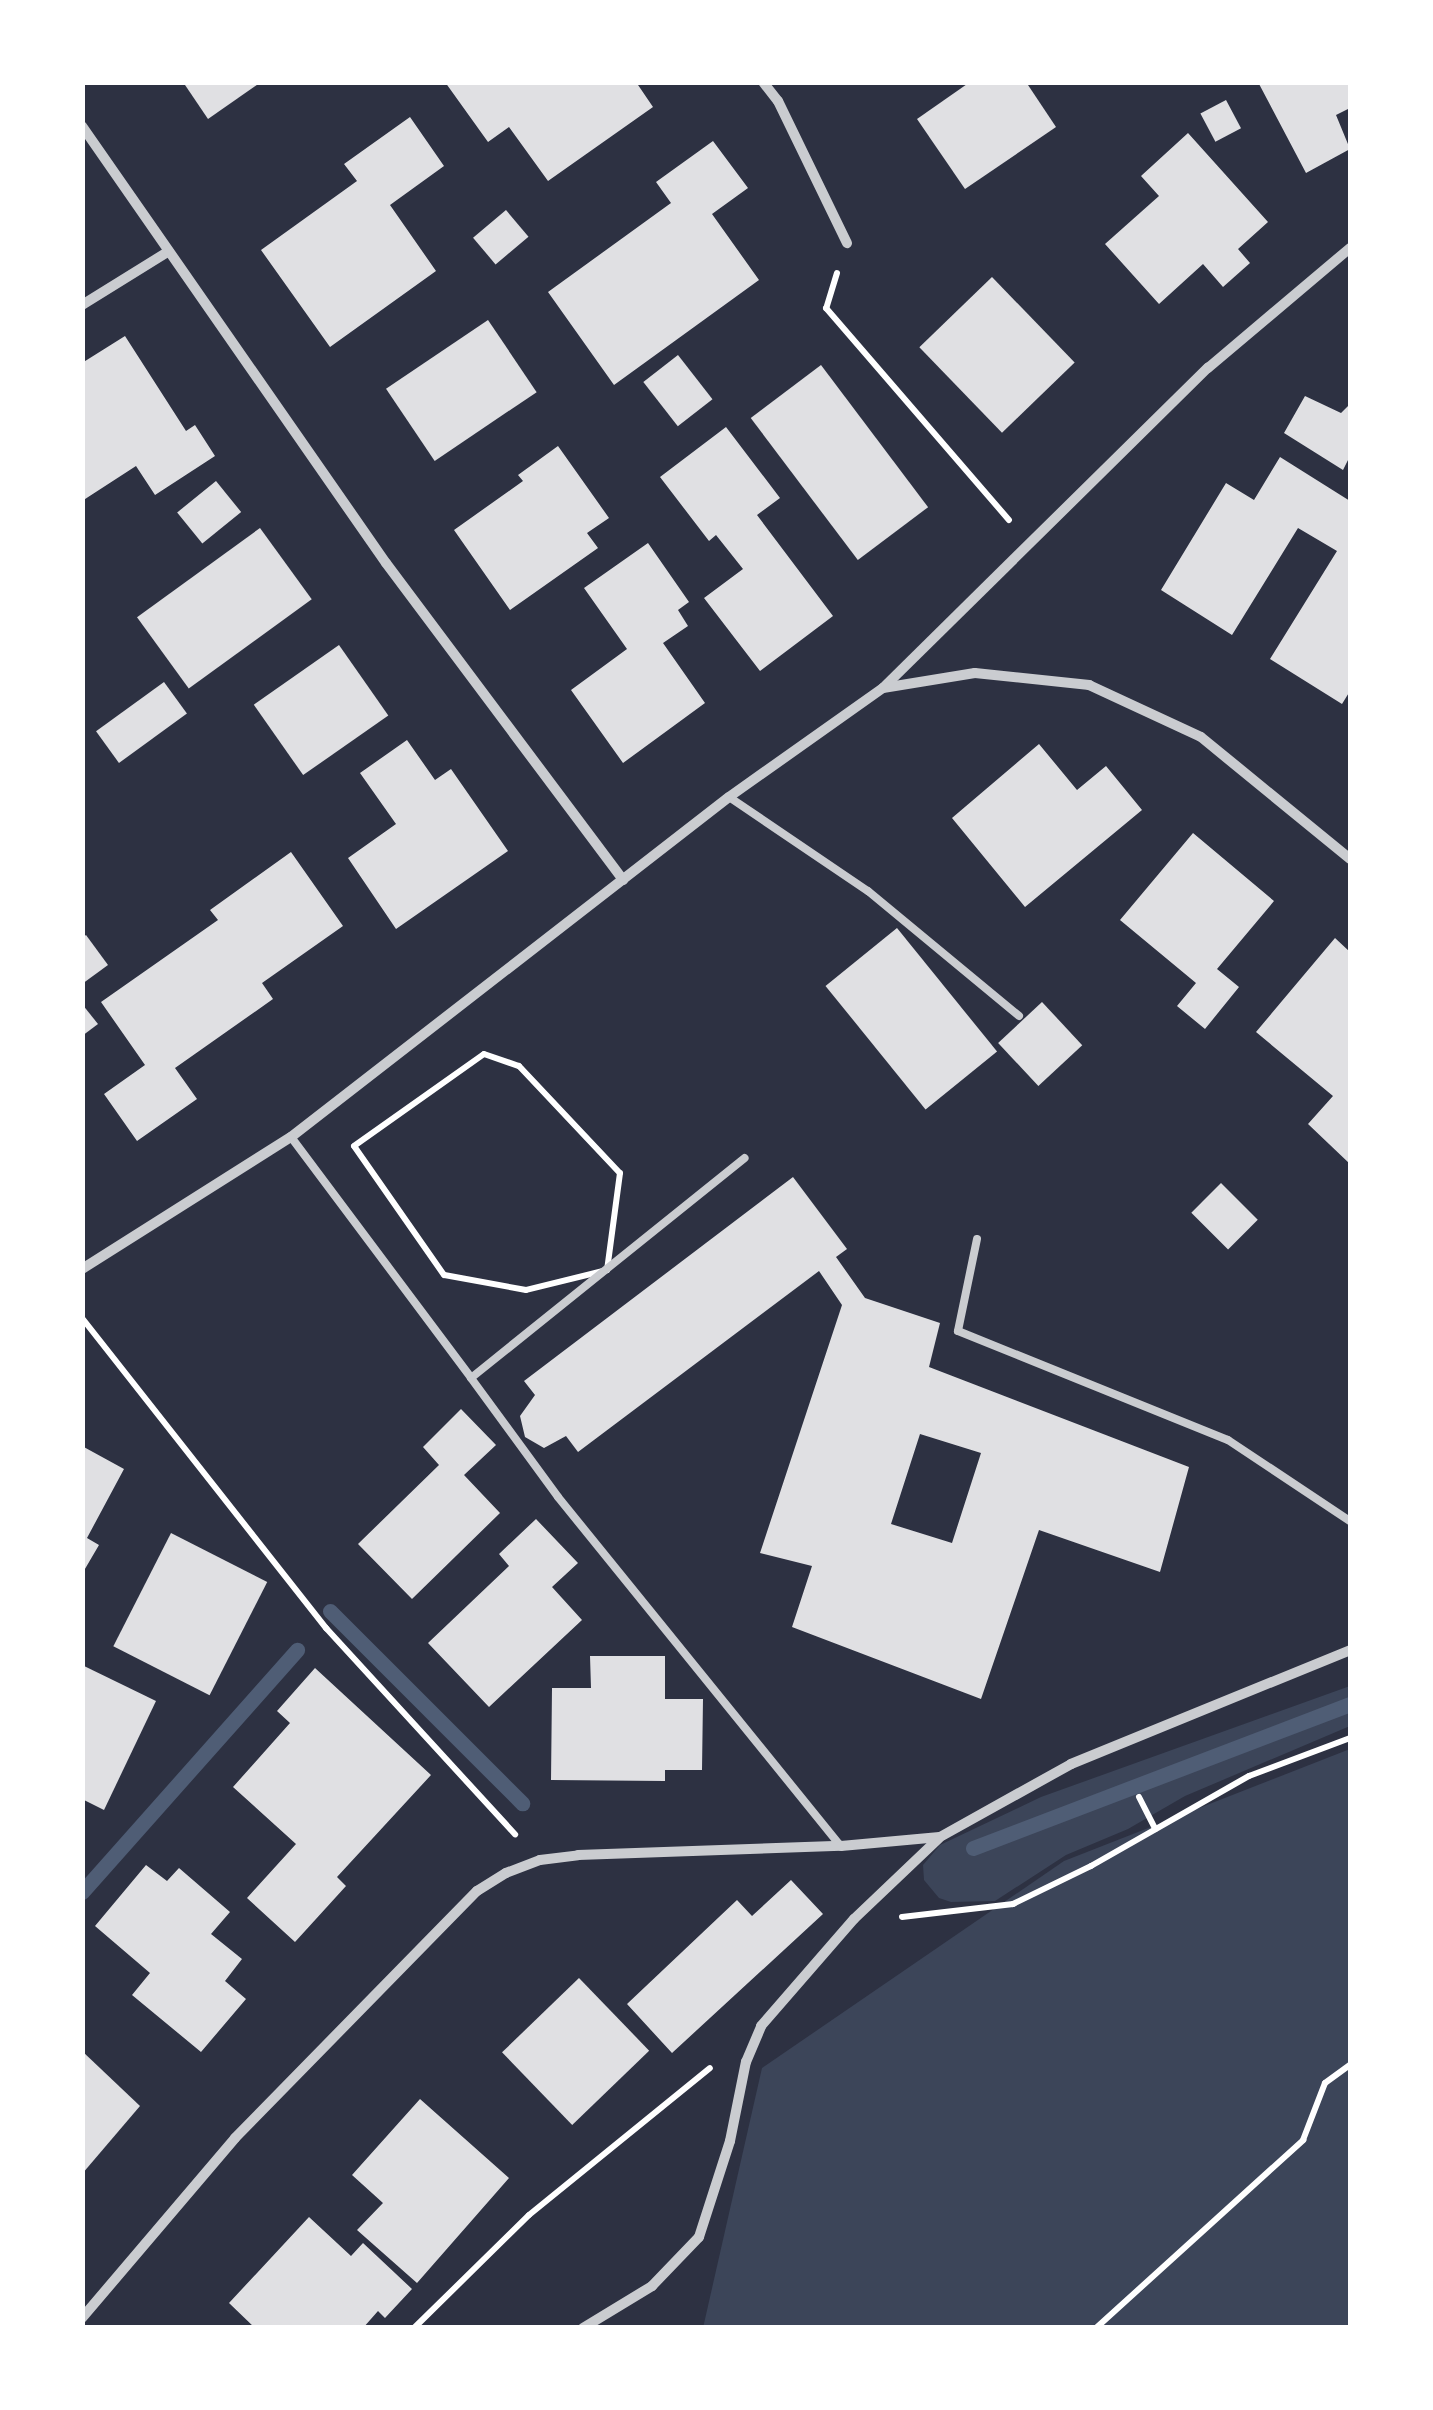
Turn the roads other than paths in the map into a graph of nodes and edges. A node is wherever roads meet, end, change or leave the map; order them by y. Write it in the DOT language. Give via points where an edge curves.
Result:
graph roads {
  1 [pos="763,82"];
  2 [pos="82,126"];
  3 [pos="847,243"];
  4 [pos="1350,248"];
  5 [pos="169,251"];
  6 [pos="82,306"];
  7 [pos="883,688"];
  8 [pos="730,797"];
  9 [pos="1350,859"];
  10 [pos="623,880"];
  11 [pos="1019,1016"];
  12 [pos="291,1137"];
  13 [pos="745,1158"];
  14 [pos="977,1238"];
  15 [pos="82,1270"];
  16 [pos="471,1378"];
  17 [pos="1350,1521"];
  18 [pos="1350,1650"];
  19 [pos="940,1838"];
  20 [pos="841,1846"];
  21 [pos="82,2318"];
  22 [pos="583,2328"];
  1 -- 3 [label="street"];
  2 -- 5 [label="street"];
  4 -- 7 [label="street" via="1208,368"];
  5 -- 6 [label="street"];
  5 -- 10 [label="street" via="386,563"];
  7 -- 8 [label="street"];
  7 -- 9 [label="street" via="975,672 1090,684 1201,737"];
  8 -- 10 [label="street"];
  8 -- 11 [label="lane" via="868,891"];
  10 -- 12 [label="street"];
  12 -- 15 [label="street"];
  12 -- 16 [label="lane"];
  13 -- 16 [label="lane"];
  14 -- 17 [label="lane" via="958,1332 1228,1440"];
  16 -- 20 [label="lane"];
  18 -- 19 [label="street" via="1072,1764"];
  19 -- 20 [label="street"];
  19 -- 22 [label="street" via="854,1919 761,2026 699,2237 652,2286"];
  20 -- 21 [label="street" via="578,1855 540,1860 477,1890 235,2138"];
}
